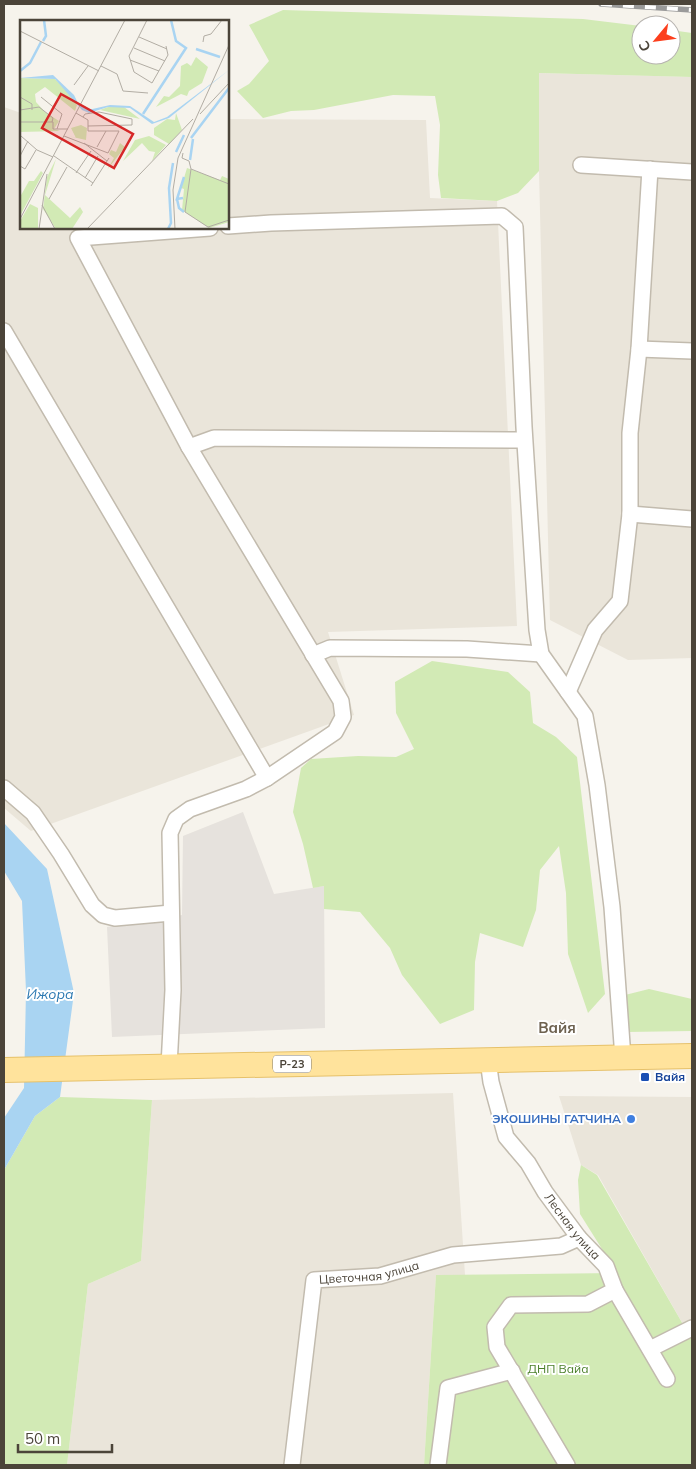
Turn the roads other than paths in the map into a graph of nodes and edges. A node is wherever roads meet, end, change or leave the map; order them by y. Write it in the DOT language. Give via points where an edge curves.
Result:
graph roads {
  1 [pos="581,165"];
  2 [pos="650,169"];
  3 [pos="692,172"];
  4 [pos="229,226"];
  5 [pos="197,229"];
  6 [pos="4,330"];
  7 [pos="639,349"];
  8 [pos="692,351"];
  9 [pos="524,440"];
  10 [pos="188,447"];
  11 [pos="630,514"];
  12 [pos="692,519"];
  13 [pos="542,654"];
  14 [pos="313,655"];
  15 [pos="568,692"];
  16 [pos="267,778"];
  17 [pos="4,788"];
  18 [pos="171,913"];
  19 [pos="692,1056"];
  20 [pos="623,1058"];
  21 [pos="488,1060"];
  22 [pos="169,1066"];
  23 [pos="4,1070"];
  24 [pos="579,1238"];
  25 [pos="615,1290"];
  26 [pos="692,1328"];
  27 [pos="650,1349"];
  28 [pos="512,1371"];
  29 [pos="667,1379"];
  30 [pos="292,1465"];
  31 [pos="438,1465"];
  32 [pos="567,1465"];
  1 -- 2 [label="street"];
  2 -- 3 [label="street"];
  2 -- 7 [label="street"];
  4 -- 9 [label="street" via="502,216 515,227"];
  5 -- 10 [label="street" via="78,238"];
  6 -- 16 [label="street"];
  7 -- 8 [label="street"];
  7 -- 11 [label="street" via="630,433"];
  9 -- 10 [label="street" via="214,438"];
  9 -- 13 [label="street"];
  10 -- 14 [label="street"];
  11 -- 12 [label="street"];
  11 -- 15 [label="street" via="620,601 596,630"];
  13 -- 14 [label="street" via="467,649 330,648"];
  13 -- 15 [label="street"];
  14 -- 16 [label="street" via="341,701 343,716 336,732"];
  15 -- 20 [label="street" via="585,716 597,785 612,907"];
  16 -- 18 [label="street" via="190,809 176,820 170,833"];
  17 -- 18 [label="street" via="33,813 92,905 103,915 115,918"];
  18 -- 22 [label="street" via="173,990"];
  19 -- 20 [label="main road, Р-23"];
  20 -- 21 [label="main road, Р-23"];
  21 -- 22 [label="main road, Р-23"];
  21 -- 24 [label="street, Лесная улица" via="506,1137"];
  22 -- 23 [label="main road, Р-23"];
  24 -- 25 [label="street, Лесная улица" via="606,1266"];
  24 -- 30 [label="street, Цветочная улица" via="561,1246 453,1255 380,1276 314,1280"];
  25 -- 27 [label="street, Лесная улица"];
  25 -- 28 [label="street" via="588,1304 511,1305 495,1327 497,1347"];
  26 -- 27 [label="street"];
  27 -- 29 [label="street, Лесная улица"];
  28 -- 31 [label="street" via="448,1388"];
  28 -- 32 [label="street"];
}
